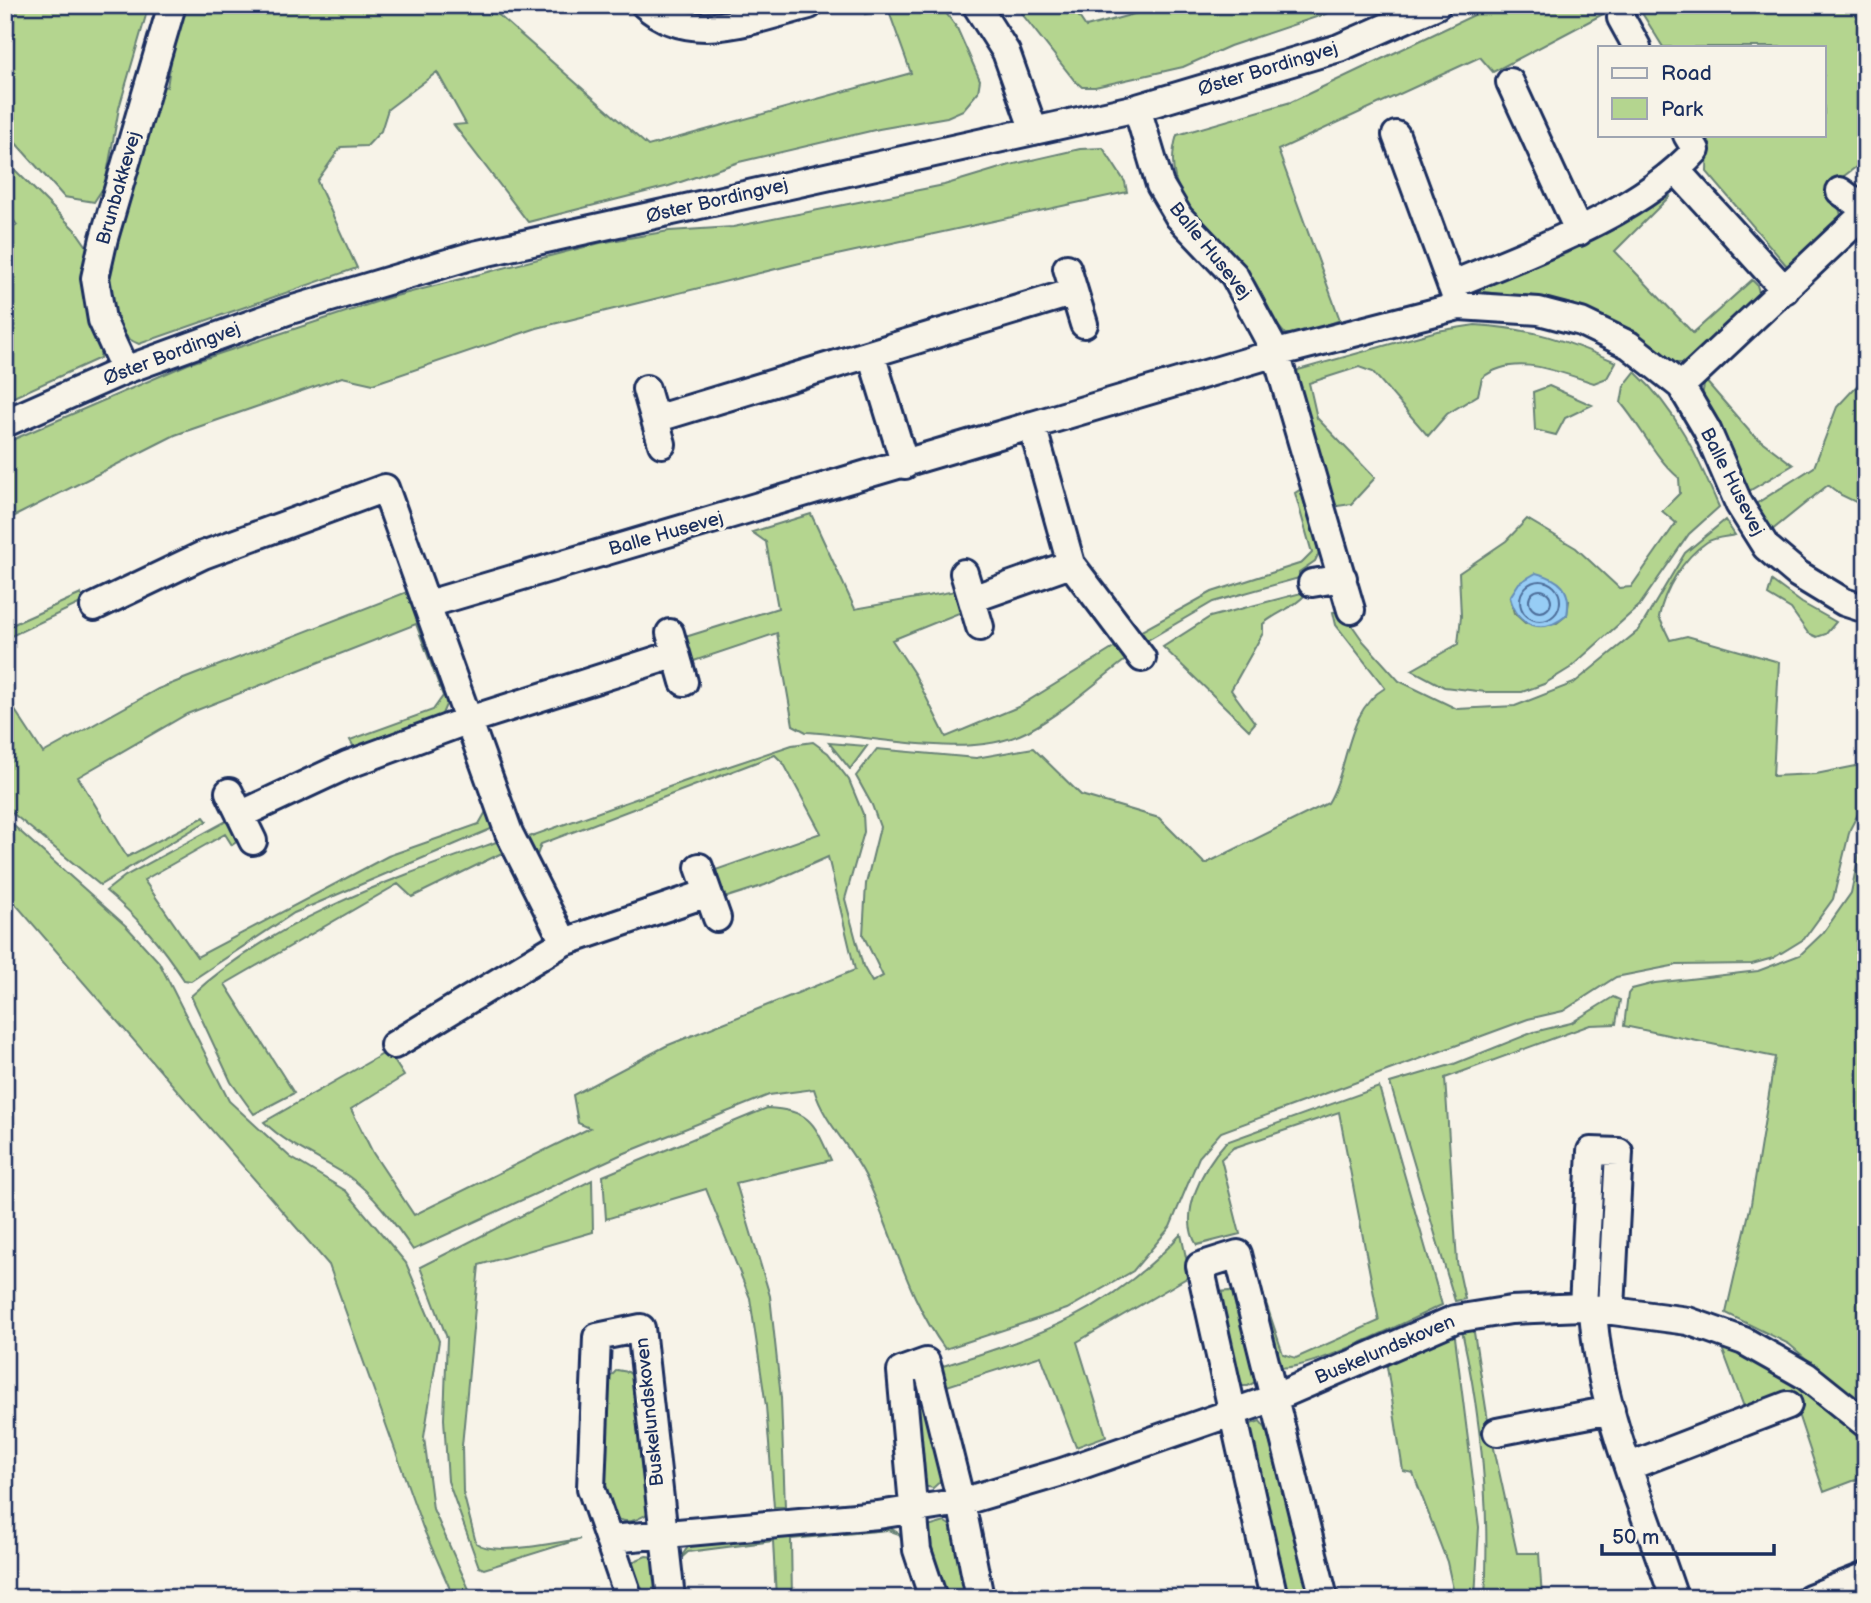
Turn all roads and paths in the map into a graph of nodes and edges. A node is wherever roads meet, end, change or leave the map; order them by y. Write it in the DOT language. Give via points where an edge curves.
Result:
graph roads {
  1 [pos="172,5"];
  2 [pos="645,5"];
  3 [pos="809,5"];
  4 [pos="976,5"];
  5 [pos="1437,5"];
  6 [pos="1621,18"];
  7 [pos="1636,46"];
  8 [pos="1510,82"];
  9 [pos="1137,108"];
  10 [pos="1034,131"];
  11 [pos="1396,135"];
  12 [pos="1688,136"];
  13 [pos="1677,171"];
  14 [pos="1840,191"];
  15 [pos="1866,211"];
  16 [pos="1580,232"];
  17 [pos="1785,290"];
  18 [pos="1455,295"];
  19 [pos="1084,324"];
  20 [pos="1276,353"];
  21 [pos="871,354"];
  22 [pos="125,370"];
  23 [pos="1681,386"];
  24 [pos="646,389"];
  25 [pos="5,423"];
  26 [pos="1031,425"];
  27 [pos="905,464"];
  28 [pos="1071,564"];
  29 [pos="964,573"];
  30 [pos="1343,578"];
  31 [pos="1312,583"];
  32 [pos="972,599"];
  33 [pos="428,604"];
  34 [pos="94,607"];
  35 [pos="1866,609"];
  36 [pos="1351,610"];
  37 [pos="980,627"];
  38 [pos="1142,658"];
  39 [pos="684,682"];
  40 [pos="469,720"];
  41 [pos="253,841"];
  42 [pos="699,867"];
  43 [pos="708,893"];
  44 [pos="717,918"];
  45 [pos="564,942"];
  46 [pos="394,1045"];
  47 [pos="1596,1308"];
  48 [pos="1274,1398"];
  49 [pos="1788,1405"];
  50 [pos="1611,1410"];
  51 [pos="1232,1413"];
  52 [pos="1866,1424"];
  53 [pos="1497,1432"];
  54 [pos="1630,1466"];
  55 [pos="961,1502"];
  56 [pos="913,1511"];
  57 [pos="665,1536"];
  58 [pos="611,1539"];
  59 [pos="1866,1576"];
  60 [pos="629,1598"];
  61 [pos="671,1598"];
  62 [pos="933,1598"];
  63 [pos="980,1598"];
  64 [pos="1273,1598"];
  65 [pos="1324,1598"];
  66 [pos="1674,1598"];
  67 [pos="1810,1598"];
  1 -- 22 [label="street, Brunbakkevej" via="95,278 102,320"];
  2 -- 3 [label="street" via="678,25 703,29"];
  4 -- 10 [label="street" via="1006,52"];
  5 -- 9 [label="street, Øster Bordingvej" via="1339,48"];
  6 -- 7 [label="street"];
  8 -- 16 [label="street"];
  9 -- 10 [label="street, Øster Bordingvej"];
  9 -- 20 [label="street, Balle Husevej" via="1160,185 1179,217 1234,275"];
  10 -- 22 [label="street, Øster Bordingvej" via="474,256 287,311"];
  11 -- 18 [label="street"];
  12 -- 13 [label="street, Balle Husevej" via="1696,150"];
  13 -- 16 [label="street, Balle Husevej"];
  13 -- 17 [label="street"];
  14 -- 15 [label="street"];
  15 -- 17 [label="street"];
  16 -- 18 [label="street, Balle Husevej"];
  17 -- 23 [label="street"];
  18 -- 20 [label="street, Balle Husevej"];
  18 -- 23 [label="street, Balle Husevej" via="1581,322 1629,345"];
  19 -- 21 [label="street" via="1070,280"];
  20 -- 26 [label="street, Balle Husevej"];
  20 -- 30 [label="street, Balle Husevej"];
  21 -- 24 [label="street" via="659,431"];
  21 -- 27 [label="street"];
  22 -- 25 [label="street, Øster Bordingvej"];
  23 -- 35 [label="street, Balle Husevej" via="1707,430 1739,504 1766,547 1798,574 1844,602"];
  26 -- 27 [label="street, Balle Husevej"];
  26 -- 28 [label="street"];
  27 -- 33 [label="street, Balle Husevej"];
  28 -- 32 [label="street"];
  28 -- 38 [label="street"];
  29 -- 32 [label="street"];
  30 -- 31 [label="street"];
  30 -- 36 [label="street, Balle Husevej"];
  32 -- 37 [label="street"];
  33 -- 34 [label="street" via="385,488 203,555"];
  33 -- 40 [label="street"];
  39 -- 40 [label="street" via="673,643"];
  40 -- 41 [label="street" via="235,804"];
  40 -- 45 [label="street" via="509,833"];
  42 -- 43 [label="street"];
  43 -- 44 [label="street"];
  43 -- 45 [label="street"];
  45 -- 46 [label="street"];
  47 -- 47 [label="street" via="1619,1152 1591,1151"];
  47 -- 48 [label="street, Buskelundskoven" via="1511,1310 1455,1319"];
  47 -- 50 [label="street" via="1595,1343"];
  47 -- 52 [label="street, Buskelundskoven" via="1688,1321 1744,1341 1806,1376"];
  48 -- 51 [label="street, Buskelundskoven"];
  48 -- 51 [label="street" via="1238,1254 1200,1266"];
  48 -- 65 [label="street"];
  49 -- 54 [label="street"];
  50 -- 53 [label="street"];
  50 -- 54 [label="street"];
  51 -- 55 [label="street, Buskelundskoven"];
  51 -- 64 [label="street"];
  54 -- 66 [label="street"];
  55 -- 56 [label="street, Buskelundskoven"];
  55 -- 56 [label="street" via="926,1362 901,1371"];
  55 -- 63 [label="street"];
  56 -- 57 [label="street, Buskelundskoven"];
  56 -- 62 [label="street" via="917,1550"];
  57 -- 58 [label="street, Buskelundskoven"];
  57 -- 58 [label="street, Buskelundskoven" via="641,1328 597,1337 591,1488"];
  57 -- 61 [label="street, Buskelundskoven"];
  58 -- 60 [label="street, Buskelundskoven"];
  59 -- 67 [label="street"];
}
